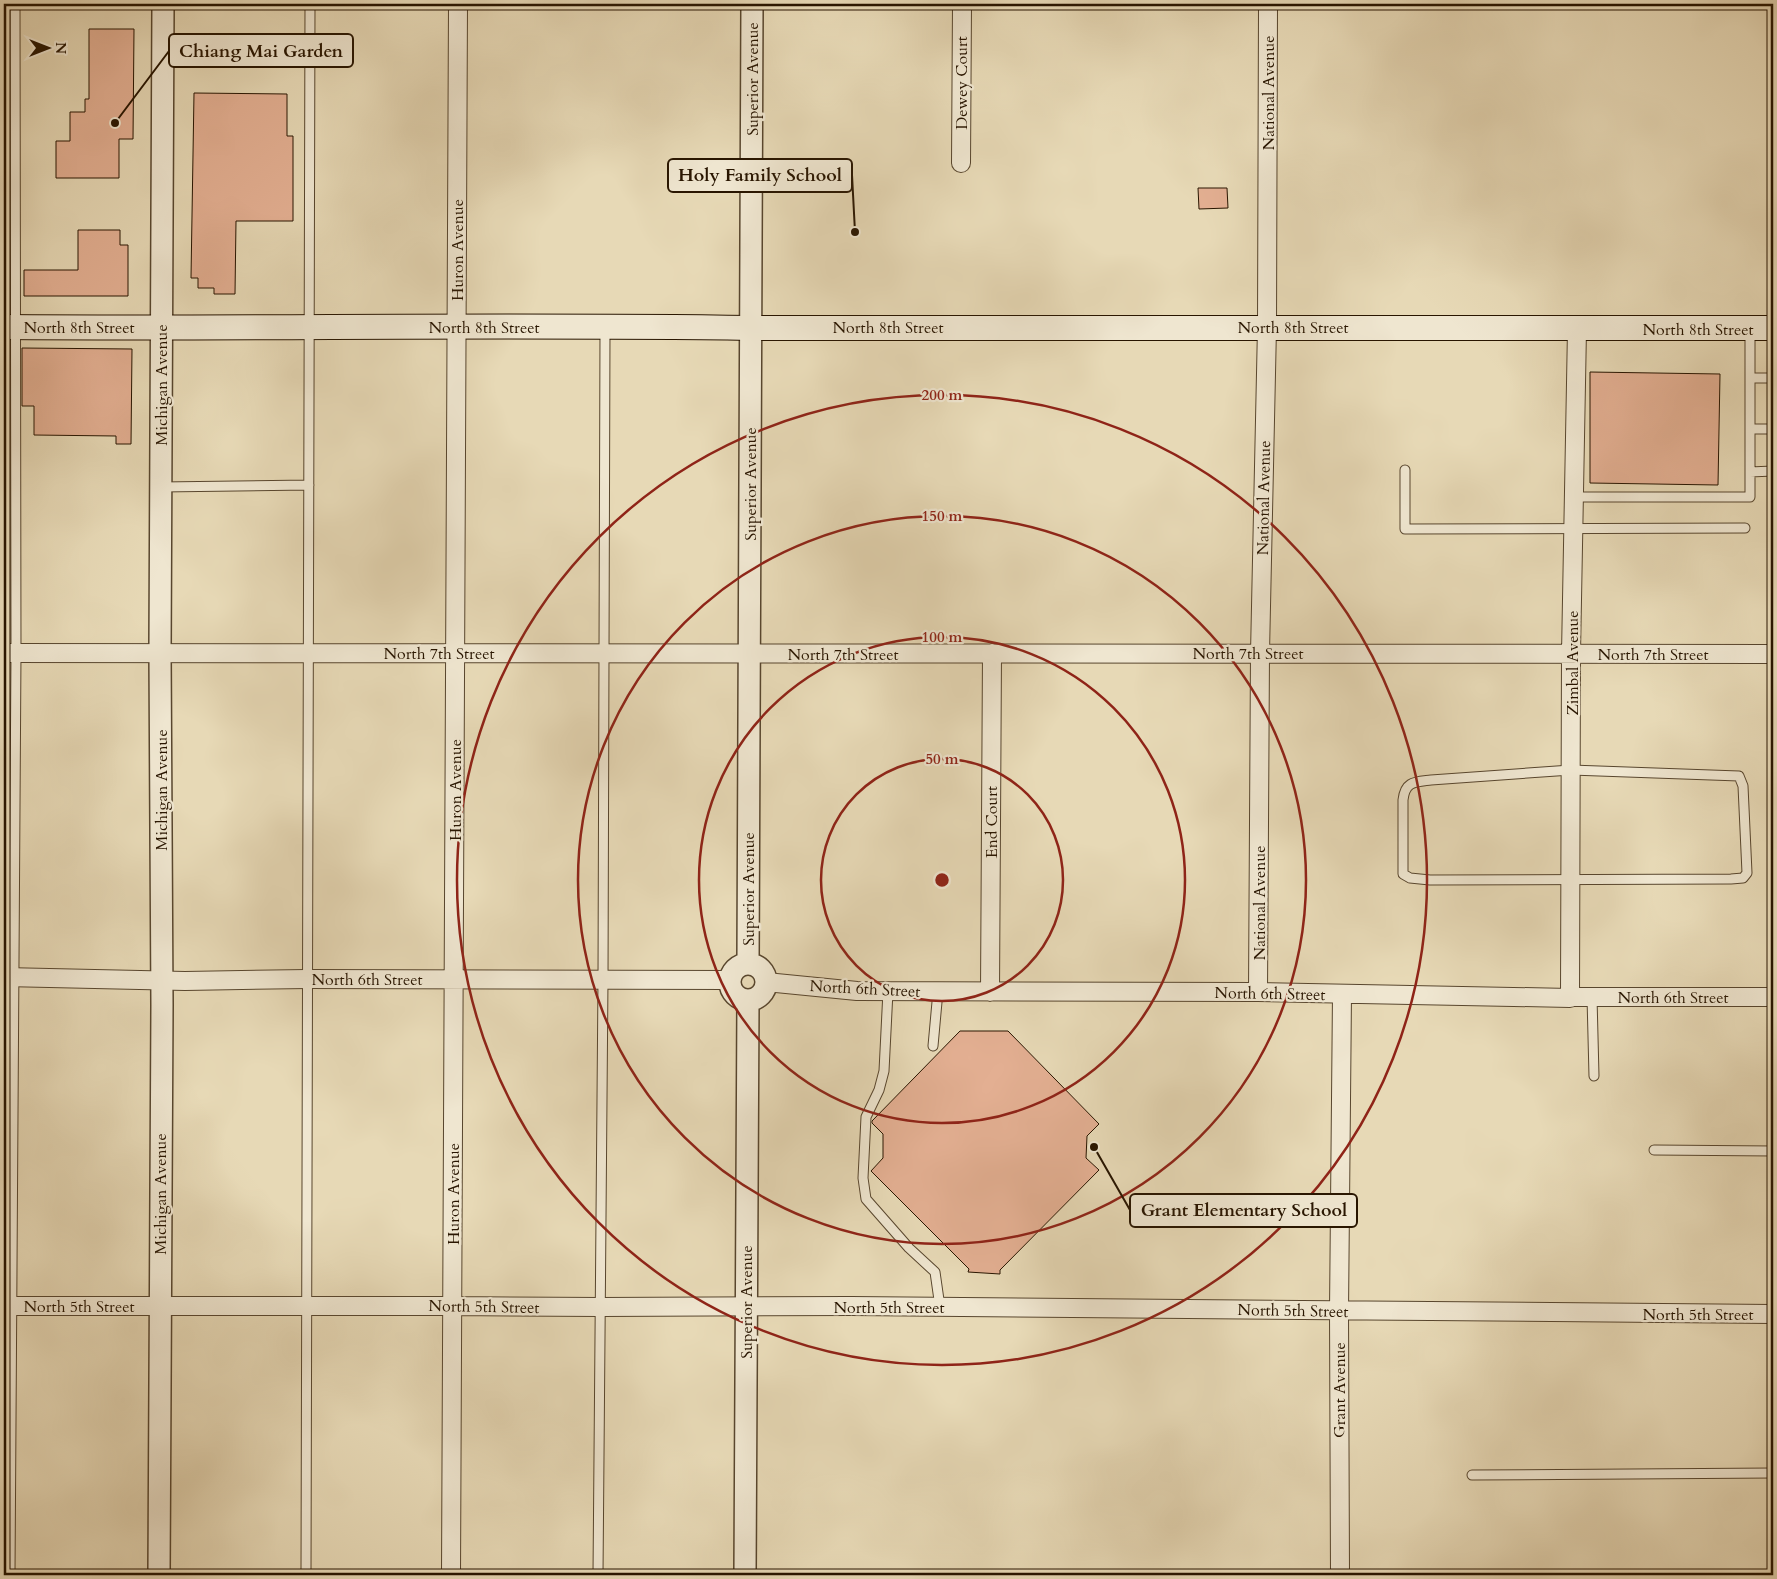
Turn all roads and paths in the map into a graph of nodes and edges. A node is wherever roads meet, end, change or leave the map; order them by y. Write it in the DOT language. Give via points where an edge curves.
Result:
graph roads {
  1 [pos="15,4"];
  2 [pos="163,4"];
  3 [pos="310,4"];
  4 [pos="458,4"];
  5 [pos="752,4"];
  6 [pos="962,4"];
  7 [pos="1268,4"];
  8 [pos="961,163"];
  9 [pos="309,326"];
  10 [pos="605,326"];
  11 [pos="9,327"];
  12 [pos="161,327"];
  13 [pos="1267,327"];
  14 [pos="457,328"];
  15 [pos="750,328"];
  16 [pos="1762,328"];
  17 [pos="1577,329"];
  18 [pos="1750,378"];
  19 [pos="1773,378"];
  20 [pos="1750,429"];
  21 [pos="1773,429"];
  22 [pos="1406,470"];
  23 [pos="1773,471"];
  24 [pos="1750,472"];
  25 [pos="308,485"];
  26 [pos="161,487"];
  27 [pos="1574,498"];
  28 [pos="1573,528"];
  29 [pos="1745,528"];
  30 [pos="160,652"];
  31 [pos="308,652"];
  32 [pos="456,652"];
  33 [pos="10,653"];
  34 [pos="604,653"];
  35 [pos="992,653"];
  36 [pos="1260,653"];
  37 [pos="749,654"];
  38 [pos="1572,654"];
  39 [pos="1773,654"];
  40 [pos="1571,770"];
  41 [pos="1571,879"];
  42 [pos="748,964"];
  43 [pos="8,977"];
  44 [pos="307,979"];
  45 [pos="454,979"];
  46 [pos="161,980"];
  47 [pos="603,980"];
  48 [pos="730,980"];
  49 [pos="766,982"];
  50 [pos="888,991"];
  51 [pos="938,991"];
  52 [pos="990,992"];
  53 [pos="1258,992"];
  54 [pos="1342,994"];
  55 [pos="1570,997"];
  56 [pos="1592,997"];
  57 [pos="1773,997"];
  58 [pos="748,1000"];
  59 [pos="933,1046"];
  60 [pos="1594,1076"];
  61 [pos="1654,1150"];
  62 [pos="1773,1151"];
  63 [pos="305,1305"];
  64 [pos="8,1306"];
  65 [pos="160,1306"];
  66 [pos="452,1306"];
  67 [pos="601,1307"];
  68 [pos="746,1307"];
  69 [pos="940,1307"];
  70 [pos="1339,1311"];
  71 [pos="1773,1314"];
  72 [pos="1773,1473"];
  73 [pos="1472,1475"];
  74 [pos="10,1575"];
  75 [pos="159,1575"];
  76 [pos="306,1575"];
  77 [pos="451,1575"];
  78 [pos="598,1575"];
  79 [pos="745,1575"];
  80 [pos="1340,1575"];
  1 -- 11 [label="lane"];
  2 -- 12 [label="street, Michigan Avenue"];
  3 -- 9 [label="lane"];
  4 -- 14 [label="street, Huron Avenue"];
  5 -- 15 [label="street, Superior Avenue"];
  6 -- 8 [label="street, Dewey Court"];
  7 -- 13 [label="street, National Avenue"];
  9 -- 12 [label="main road, North 8th Street"];
  9 -- 14 [label="main road, North 8th Street"];
  9 -- 25 [label="lane"];
  10 -- 14 [label="main road, North 8th Street"];
  10 -- 15 [label="main road, North 8th Street"];
  10 -- 34 [label="lane"];
  11 -- 12 [label="main road, North 8th Street"];
  11 -- 33 [label="lane"];
  12 -- 26 [label="street, Michigan Avenue"];
  13 -- 15 [label="main road, North 8th Street"];
  13 -- 17 [label="main road, North 8th Street"];
  13 -- 36 [label="street, National Avenue"];
  14 -- 32 [label="street, Huron Avenue"];
  15 -- 37 [label="street, Superior Avenue"];
  16 -- 17 [label="main road, North 8th Street"];
  16 -- 18 [label="lane"];
  17 -- 27 [label="street, Zimbal Avenue"];
  18 -- 19 [label="lane"];
  18 -- 20 [label="lane"];
  20 -- 21 [label="lane"];
  20 -- 24 [label="lane"];
  22 -- 28 [label="lane" via="1405,529"];
  23 -- 24 [label="lane"];
  24 -- 27 [label="lane" via="1750,498"];
  25 -- 26 [label="lane"];
  25 -- 31 [label="lane"];
  26 -- 30 [label="street, Michigan Avenue"];
  27 -- 28 [label="street, Zimbal Avenue"];
  28 -- 29 [label="lane"];
  28 -- 38 [label="street, Zimbal Avenue"];
  30 -- 31 [label="street, North 7th Street"];
  30 -- 33 [label="street, North 7th Street"];
  30 -- 46 [label="street, Michigan Avenue"];
  31 -- 32 [label="street, North 7th Street"];
  31 -- 44 [label="lane"];
  32 -- 34 [label="street, North 7th Street"];
  32 -- 45 [label="street, Huron Avenue"];
  33 -- 43 [label="lane"];
  34 -- 37 [label="street, North 7th Street"];
  34 -- 47 [label="lane"];
  35 -- 36 [label="street, North 7th Street"];
  35 -- 37 [label="street, North 7th Street"];
  35 -- 52 [label="street, End Court"];
  36 -- 38 [label="street, North 7th Street"];
  36 -- 53 [label="street, National Avenue"];
  37 -- 42 [label="street, Superior Avenue"];
  38 -- 39 [label="street, North 7th Street"];
  38 -- 40 [label="street, Zimbal Avenue"];
  40 -- 41 [label="street, Zimbal Avenue"];
  40 -- 41 [label="lane" via="1411,784 1406,788 1403,800 1402,870 1406,876 1430,880"];
  40 -- 41 [label="lane" via="1739,776 1743,786 1747,873 1738,879"];
  41 -- 55 [label="street, Zimbal Avenue"];
  42 -- 48 [label="street" via="734,970"];
  42 -- 49 [label="street" via="763,971"];
  43 -- 46 [label="street, North 6th Street"];
  43 -- 64 [label="lane"];
  44 -- 45 [label="street, North 6th Street"];
  44 -- 46 [label="street, North 6th Street"];
  44 -- 63 [label="lane"];
  45 -- 47 [label="street, North 6th Street"];
  45 -- 66 [label="street, Huron Avenue"];
  46 -- 65 [label="street, Michigan Avenue"];
  47 -- 48 [label="street, North 6th Street"];
  47 -- 67 [label="lane"];
  48 -- 58 [label="street" via="733,992"];
  49 -- 50 [label="street, North 6th Street"];
  49 -- 58 [label="street" via="758,996"];
  50 -- 51 [label="street, North 6th Street"];
  50 -- 69 [label="lane" via="884,1071 866,1117 863,1178 866,1200 935,1272"];
  51 -- 52 [label="street, North 6th Street"];
  51 -- 59 [label="lane"];
  52 -- 53 [label="street, North 6th Street"];
  53 -- 54 [label="street, North 6th Street"];
  54 -- 55 [label="street, North 6th Street"];
  54 -- 70 [label="street, Grant Avenue"];
  55 -- 56 [label="street, North 6th Street"];
  56 -- 57 [label="street, North 6th Street"];
  56 -- 60 [label="lane"];
  58 -- 68 [label="street, Superior Avenue"];
  61 -- 62 [label="lane"];
  63 -- 65 [label="street, North 5th Street"];
  63 -- 66 [label="street, North 5th Street"];
  63 -- 76 [label="lane"];
  64 -- 65 [label="street, North 5th Street"];
  64 -- 74 [label="lane"];
  65 -- 75 [label="street, Michigan Avenue"];
  66 -- 67 [label="street, North 5th Street"];
  66 -- 77 [label="street, Huron Avenue"];
  67 -- 68 [label="street, North 5th Street"];
  67 -- 78 [label="lane"];
  68 -- 69 [label="street, North 5th Street"];
  68 -- 79 [label="street, Superior Avenue"];
  69 -- 70 [label="street, North 5th Street"];
  70 -- 71 [label="street, North 5th Street"];
  70 -- 80 [label="street, Grant Avenue"];
  72 -- 73 [label="lane"];
}
